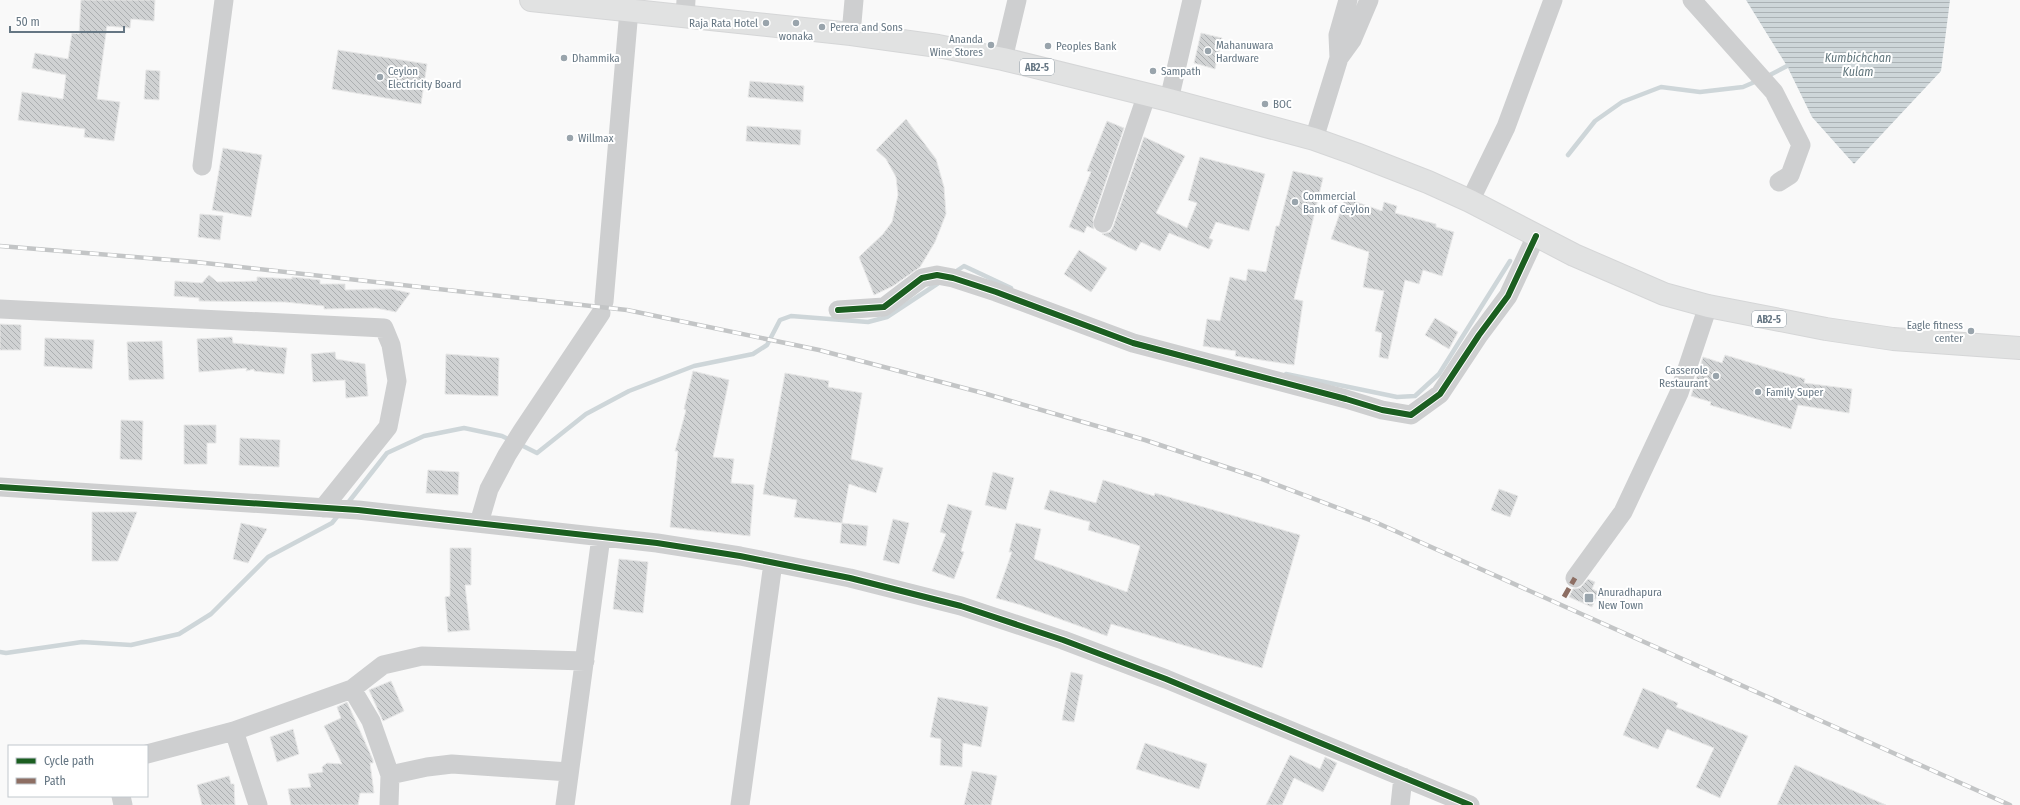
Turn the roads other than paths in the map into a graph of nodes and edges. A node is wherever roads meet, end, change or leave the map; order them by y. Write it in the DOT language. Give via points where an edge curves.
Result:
graph roads {
  1 [pos="224,0"];
  2 [pos="531,0"];
  3 [pos="854,0"];
  4 [pos="1017,0"];
  5 [pos="1192,0"];
  6 [pos="1348,0"];
  7 [pos="1369,0"];
  8 [pos="1553,0"];
  9 [pos="1692,0"];
  10 [pos="685,8"];
  11 [pos="629,10"];
  12 [pos="851,34"];
  13 [pos="1339,58"];
  14 [pos="1004,59"];
  15 [pos="1148,94"];
  16 [pos="1169,100"];
  17 [pos="1314,139"];
  18 [pos="202,166"];
  19 [pos="1779,182"];
  20 [pos="1470,201"];
  21 [pos="1103,223"];
  22 [pos="1529,233"];
  23 [pos="1708,306"];
  24 [pos="0,310"];
  25 [pos="838,310"];
  26 [pos="2020,348"];
  27 [pos="0,487"];
  28 [pos="329,508"];
  29 [pos="479,523"];
  30 [pos="601,537"];
  31 [pos="773,563"];
  32 [pos="1575,578"];
  33 [pos="585,661"];
  34 [pos="352,689"];
  35 [pos="234,731"];
  36 [pos="148,754"];
  37 [pos="569,772"];
  38 [pos="390,775"];
  39 [pos="1404,777"];
  40 [pos="258,805"];
  41 [pos="389,805"];
  42 [pos="565,805"];
  43 [pos="740,805"];
  44 [pos="1400,805"];
  45 [pos="1470,805"];
  1 -- 18 [label="street"];
  2 -- 11 [label="main road, AB2-5"];
  3 -- 12 [label="street"];
  4 -- 14 [label="street"];
  5 -- 16 [label="street"];
  6 -- 13 [label="street" via="1338,35"];
  7 -- 13 [label="street" via="1352,40"];
  8 -- 20 [label="street" via="1506,127"];
  9 -- 19 [label="street" via="1774,92 1801,145 1790,175"];
  10 -- 11 [label="main road, AB2-5"];
  10 -- 12 [label="main road, AB2-5"];
  11 -- 29 [label="street" via="603,308 507,455 490,489"];
  12 -- 14 [label="main road, AB2-5" via="938,46"];
  13 -- 17 [label="street"];
  14 -- 15 [label="main road, AB2-5"];
  15 -- 16 [label="main road, AB2-5"];
  15 -- 21 [label="street"];
  16 -- 17 [label="main road, AB2-5"];
  17 -- 20 [label="main road, AB2-5" via="1392,167"];
  20 -- 22 [label="main road, AB2-5"];
  22 -- 23 [label="main road, AB2-5" via="1624,278 1664,294"];
  22 -- 25 [label="street" via="1508,296 1440,394 1411,415 1382,410 1133,343 996,292 945,277 922,278 884,307"];
  23 -- 26 [label="main road, AB2-5" via="1893,339"];
  23 -- 32 [label="street" via="1679,393 1623,512"];
  24 -- 28 [label="street" via="384,328 391,345 397,381 388,427"];
  27 -- 28 [label="street"];
  28 -- 29 [label="street"];
  29 -- 30 [label="street"];
  30 -- 31 [label="street" via="657,543"];
  30 -- 33 [label="street"];
  31 -- 39 [label="street" via="850,578 961,606 1063,640 1166,679"];
  31 -- 43 [label="street"];
  33 -- 34 [label="street" via="422,656 383,665"];
  33 -- 37 [label="street"];
  34 -- 35 [label="street"];
  34 -- 38 [label="street" via="371,721"];
  35 -- 36 [label="street"];
  35 -- 40 [label="street"];
  37 -- 38 [label="street" via="452,764"];
  37 -- 42 [label="street"];
  38 -- 41 [label="street"];
  39 -- 44 [label="street"];
  39 -- 45 [label="street"];
}
